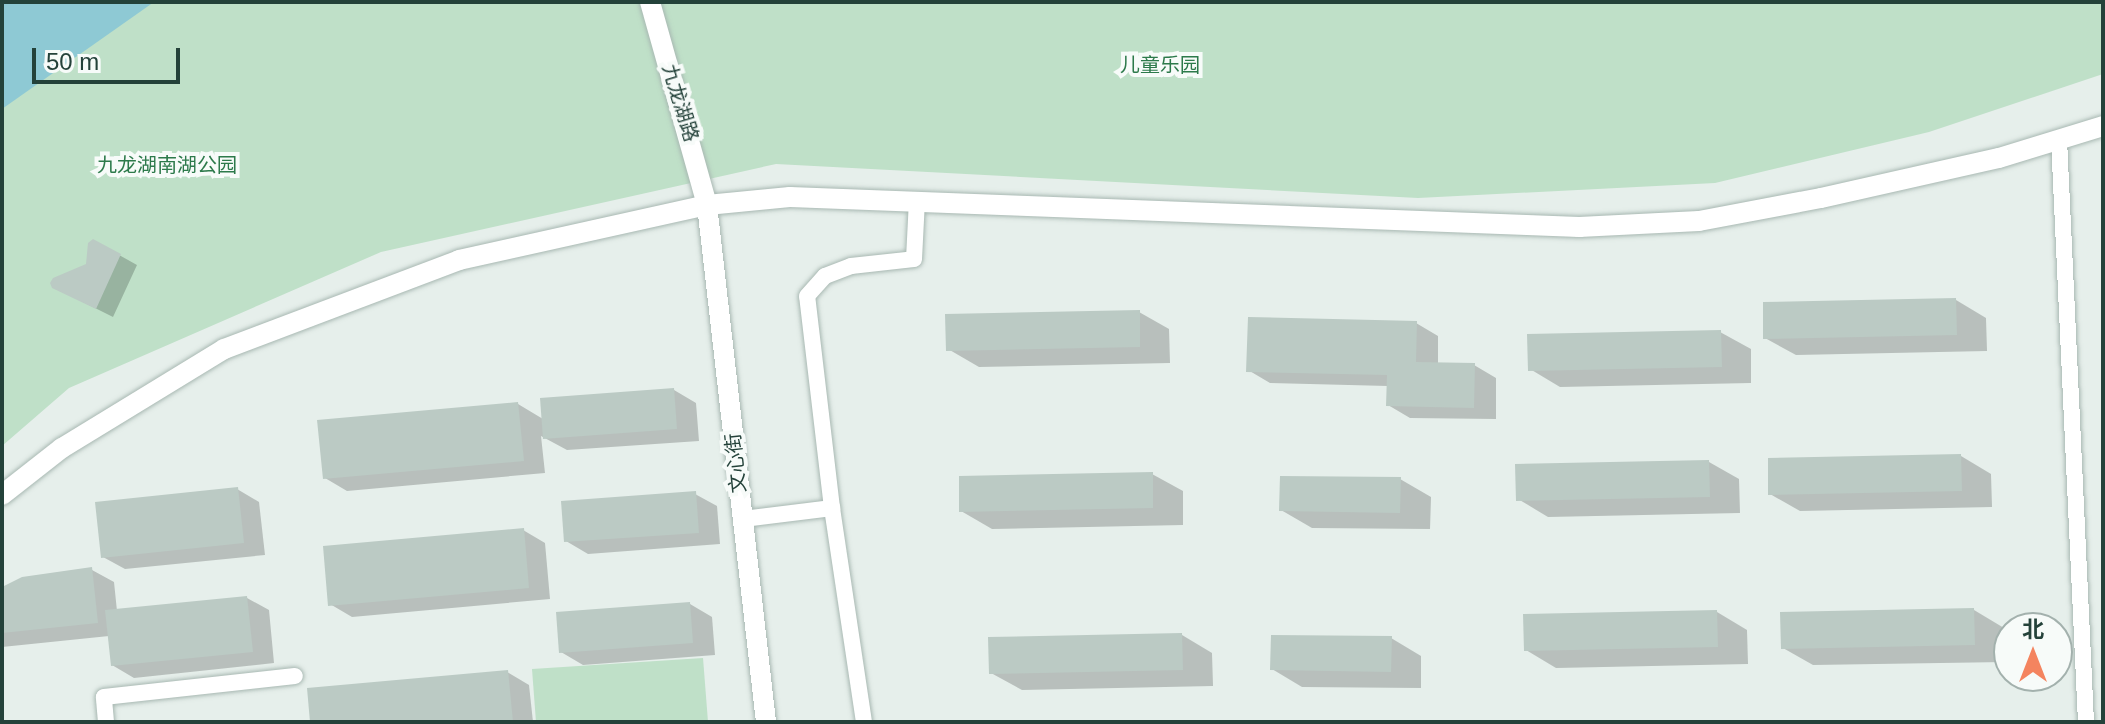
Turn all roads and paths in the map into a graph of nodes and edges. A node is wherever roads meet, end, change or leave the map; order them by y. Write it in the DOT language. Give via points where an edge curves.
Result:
graph roads {
  1 [pos="650,2"];
  2 [pos="2103,126"];
  3 [pos="2059,139"];
  4 [pos="917,200"];
  5 [pos="707,205"];
  6 [pos="2,495"];
  7 [pos="832,508"];
  8 [pos="743,519"];
  9 [pos="295,676"];
  10 [pos="106,722"];
  11 [pos="766,722"];
  12 [pos="864,722"];
  13 [pos="2086,722"];
  1 -- 5 [label="street, 九龙湖路"];
  2 -- 3 [label="street"];
  3 -- 4 [label="street" via="1999,158 1699,221 1579,227"];
  3 -- 13 [label="street"];
  4 -- 5 [label="street" via="790,197"];
  4 -- 7 [label="street" via="914,259 851,266 825,276 807,296"];
  5 -- 6 [label="street" via="459,260 224,349 62,448"];
  5 -- 8 [label="street, 文心街"];
  7 -- 8 [label="street"];
  7 -- 12 [label="street"];
  8 -- 11 [label="street, 文心街"];
  9 -- 10 [label="street" via="104,697"];
}
